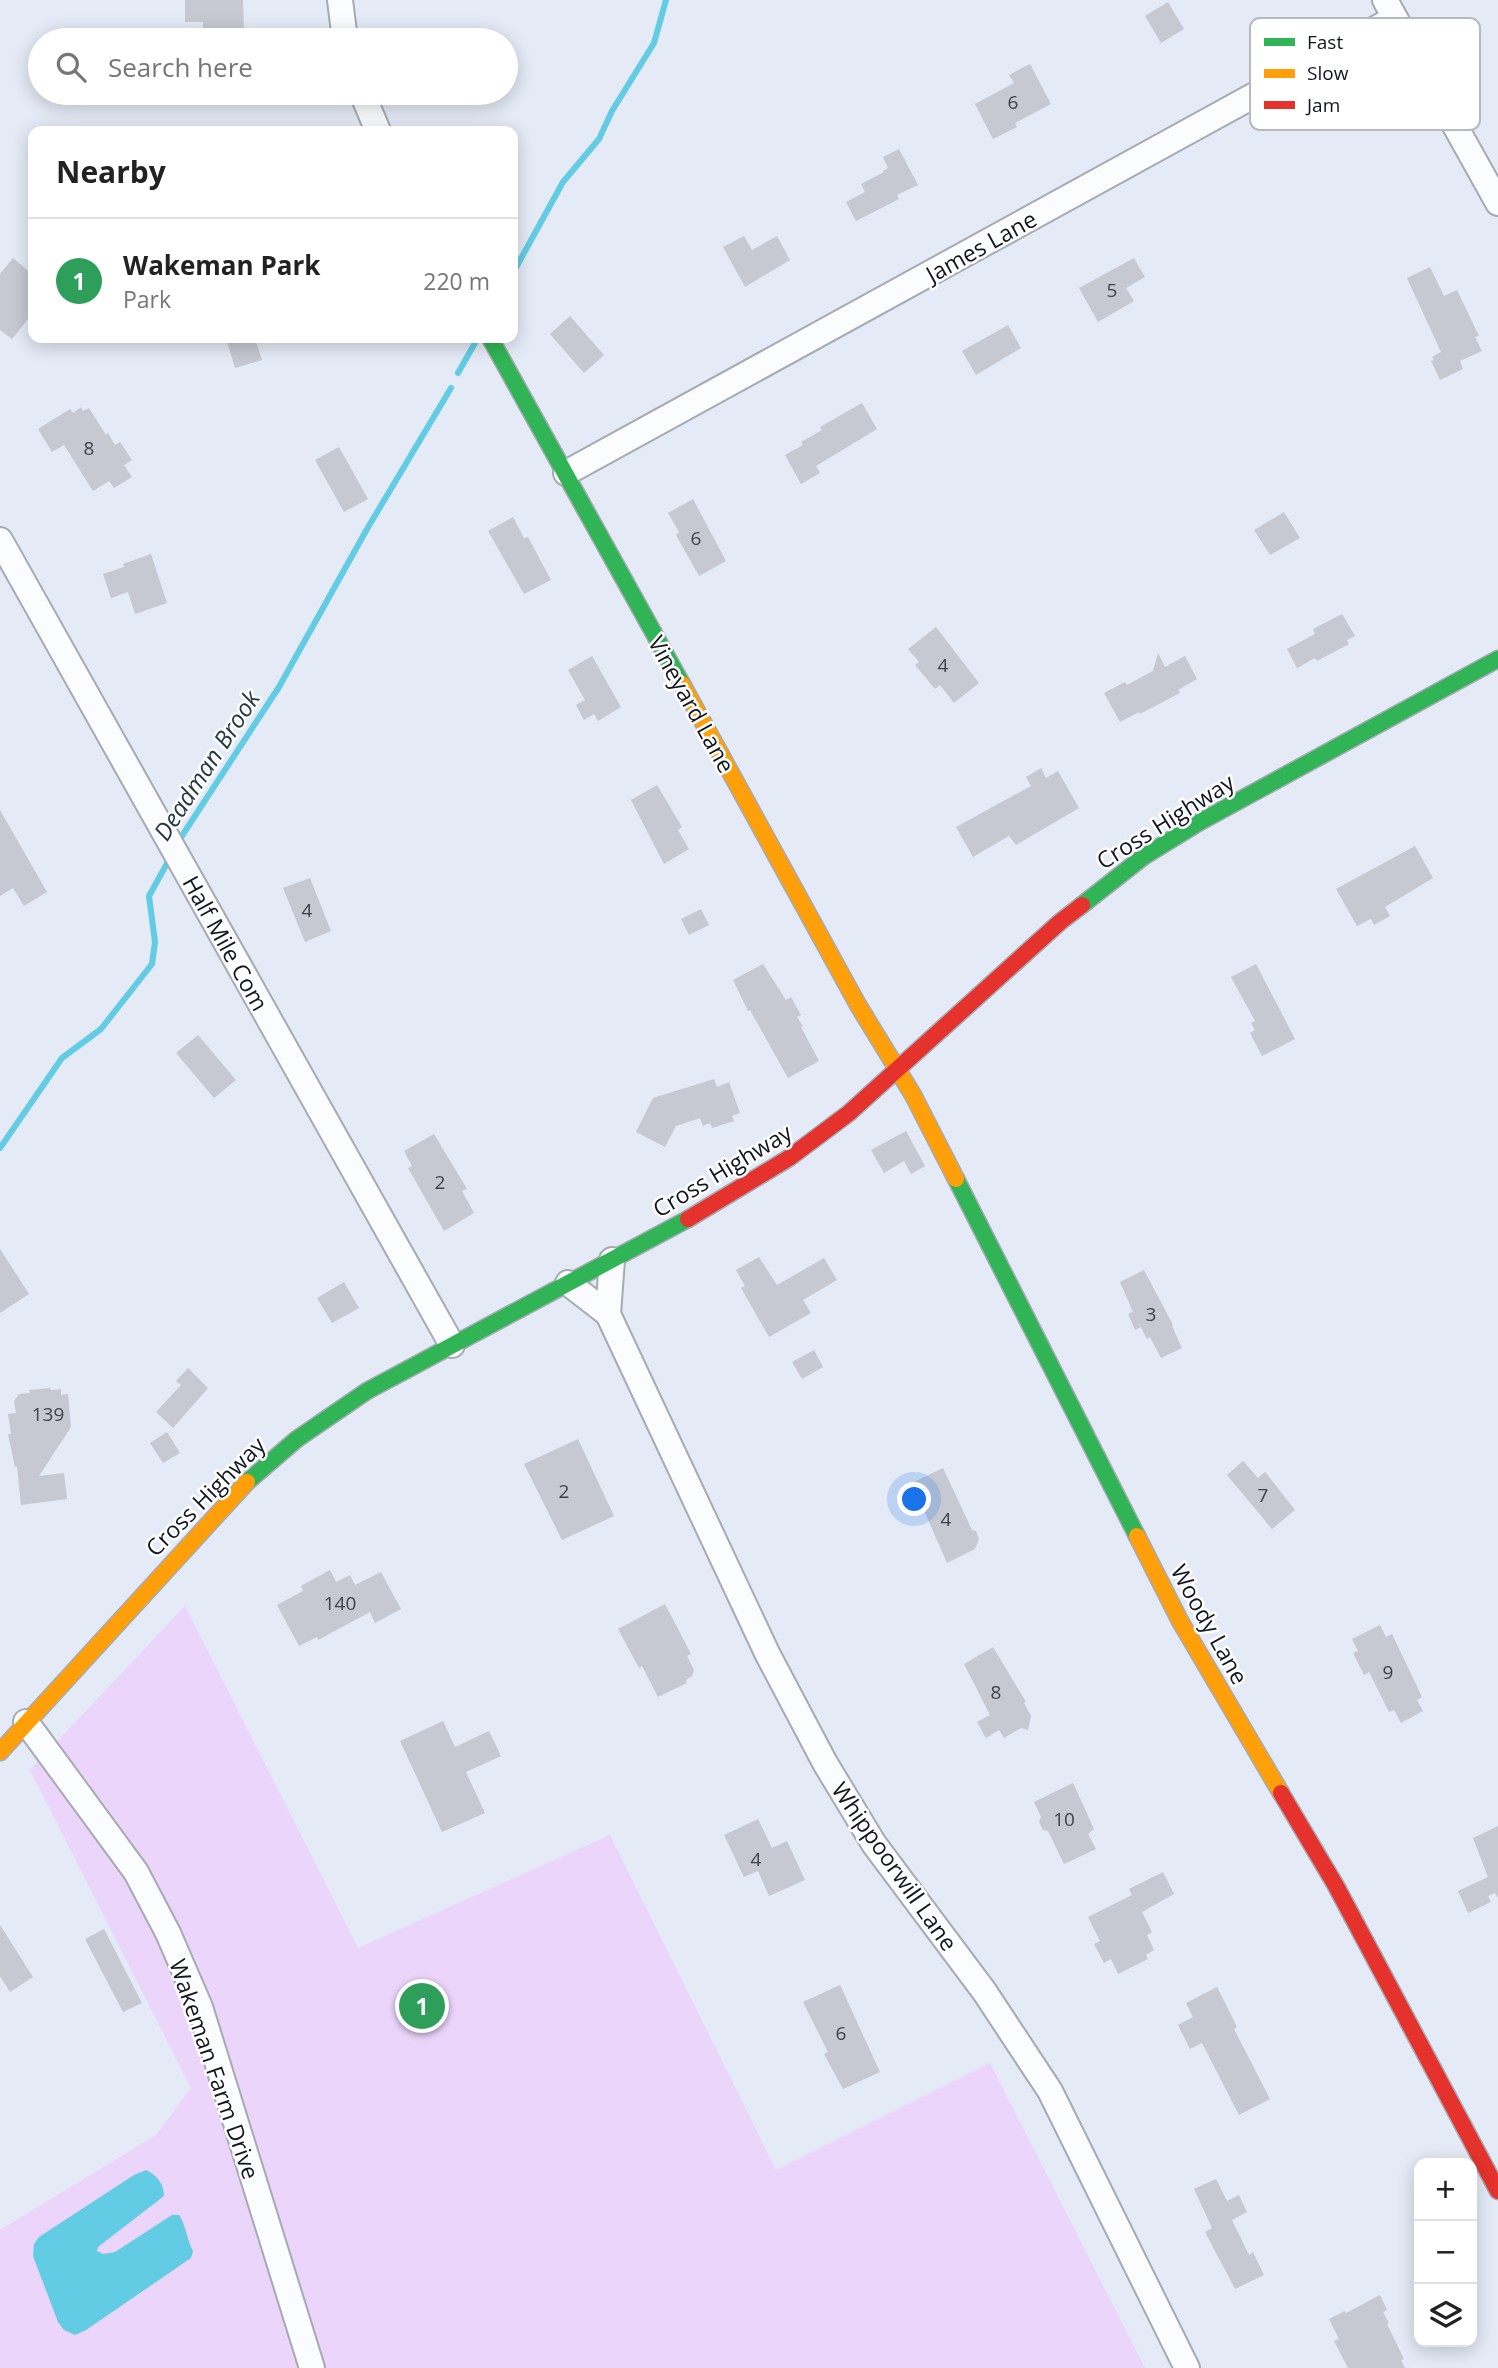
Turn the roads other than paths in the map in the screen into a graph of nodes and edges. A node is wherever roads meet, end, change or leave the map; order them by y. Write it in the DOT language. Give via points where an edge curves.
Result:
graph roads {
  1 [pos="340,0"];
  2 [pos="1390,9"];
  3 [pos="1374,18"];
  4 [pos="344,28"];
  5 [pos="1250,88"];
  6 [pos="367,105"];
  7 [pos="376,126"];
  8 [pos="1457,130"];
  9 [pos="1498,203"];
  10 [pos="493,343"];
  11 [pos="566,473"];
  12 [pos="0,540"];
  13 [pos="1498,659"];
  14 [pos="897,1070"];
  15 [pos="612,1261"];
  16 [pos="568,1283"];
  17 [pos="607,1314"];
  18 [pos="452,1345"];
  19 [pos="9,1735"];
  20 [pos="1498,2191"];
  21 [pos="312,2368"];
  22 [pos="1187,2368"];
  1 -- 4 [label="street"];
  2 -- 3 [label="street, James Lane"];
  5 -- 11 [label="street, James Lane"];
  6 -- 7 [label="street"];
  8 -- 9 [label="street"];
  10 -- 11 [label="street, Vineyard Lane"];
  11 -- 14 [label="street, Vineyard Lane"];
  12 -- 18 [label="street, Half Mile Com"];
  13 -- 14 [label="street, Cross Highway" via="1143,857 1060,922"];
  14 -- 15 [label="street, Cross Highway" via="794,1155"];
  14 -- 20 [label="street, Woody Lane" via="914,1095 1180,1621 1336,1886"];
  15 -- 16 [label="street, Cross Highway"];
  15 -- 17 [label="street"];
  16 -- 17 [label="street, Whippoorwill Lane"];
  16 -- 18 [label="street, Cross Highway"];
  17 -- 22 [label="street, Whippoorwill Lane" via="767,1653 825,1763 874,1844 984,1991 1050,2091"];
  18 -- 19 [label="street, Cross Highway" via="344,1405 270,1461 217,1511"];
  19 -- 21 [label="street, Wakeman Farm Drive" via="136,1872 182,1963 200,2007"];
}
